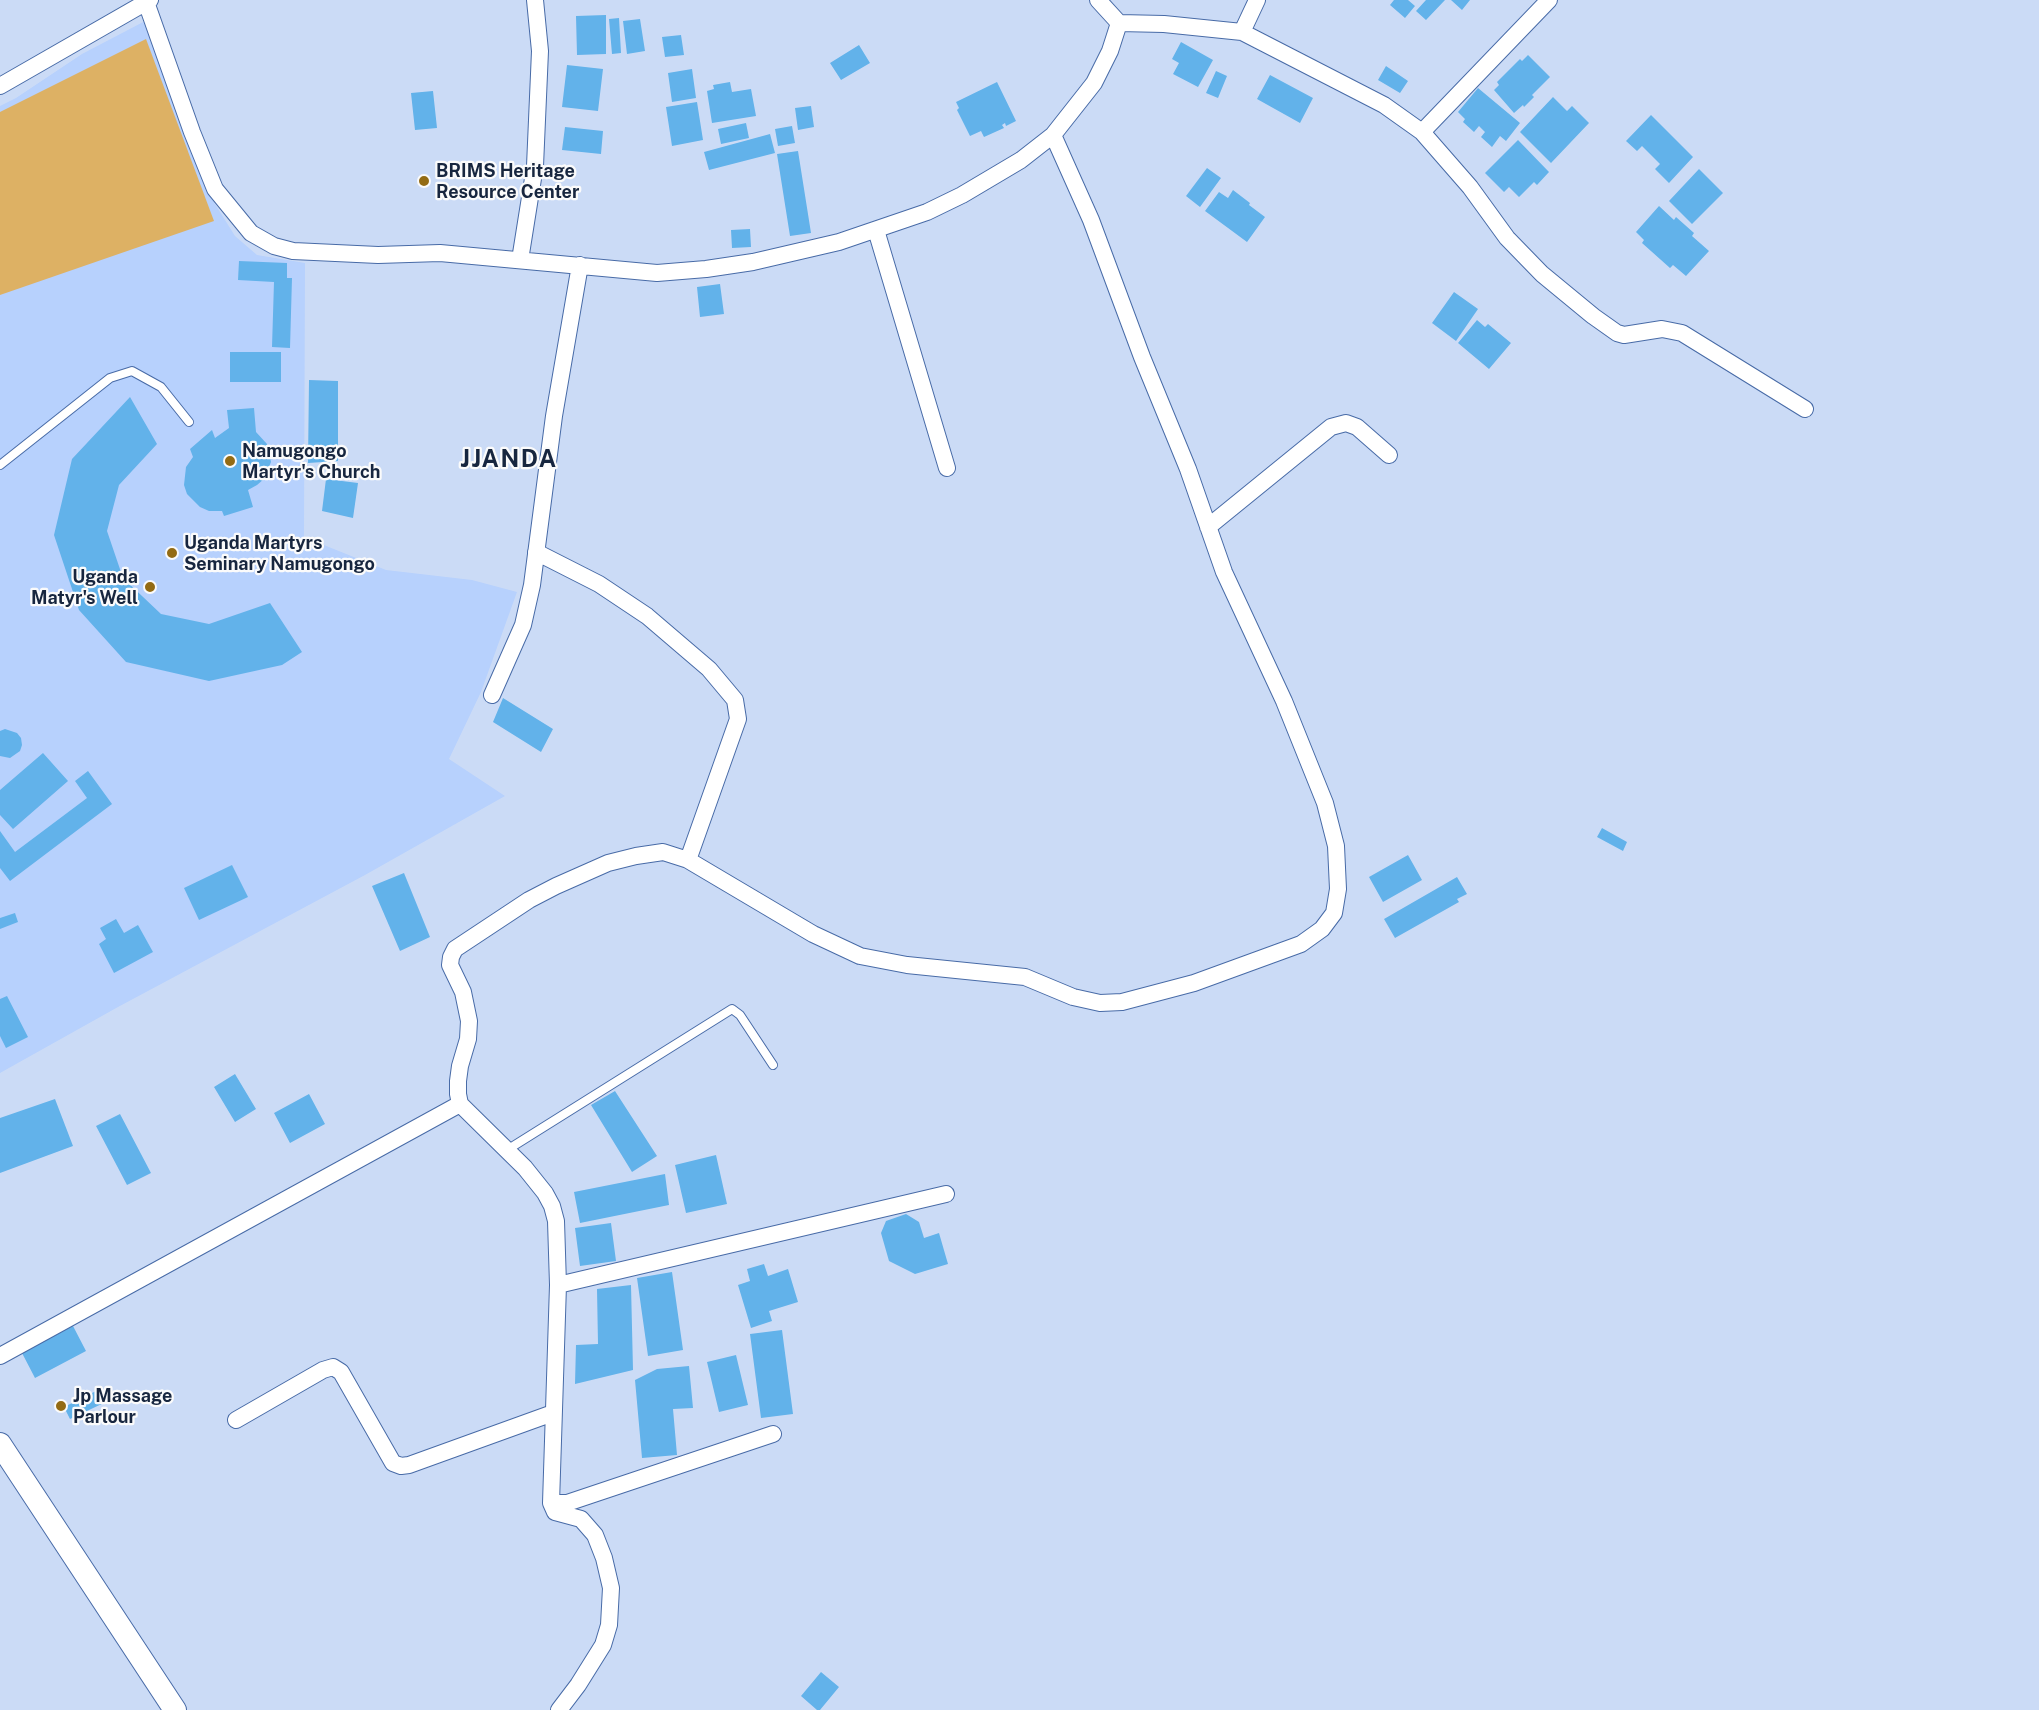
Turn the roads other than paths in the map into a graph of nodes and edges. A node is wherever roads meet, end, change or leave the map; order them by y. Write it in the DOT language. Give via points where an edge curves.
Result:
graph roads {
  1 [pos="535,0"];
  2 [pos="1098,0"];
  3 [pos="1257,0"];
  4 [pos="1549,0"];
  5 [pos="148,1"];
  6 [pos="1119,23"];
  7 [pos="1242,32"];
  8 [pos="0,86"];
  9 [pos="1422,132"];
  10 [pos="1053,135"];
  11 [pos="876,230"];
  12 [pos="520,260"];
  13 [pos="580,266"];
  14 [pos="1805,409"];
  15 [pos="189,422"];
  16 [pos="1389,455"];
  17 [pos="0,465"];
  18 [pos="947,468"];
  19 [pos="1208,527"];
  20 [pos="536,552"];
  21 [pos="492,695"];
  22 [pos="688,860"];
  23 [pos="774,1065"];
  24 [pos="460,1104"];
  25 [pos="507,1150"];
  26 [pos="945,1194"];
  27 [pos="558,1285"];
  28 [pos="0,1356"];
  29 [pos="553,1413"];
  30 [pos="236,1420"];
  31 [pos="773,1434"];
  32 [pos="0,1444"];
  33 [pos="551,1503"];
  34 [pos="175,1710"];
  35 [pos="559,1710"];
  1 -- 12 [label="street" via="540,51 535,166"];
  2 -- 6 [label="street"];
  3 -- 7 [label="street"];
  4 -- 9 [label="street"];
  5 -- 8 [label="street"];
  5 -- 12 [label="street" via="215,189 251,233 293,251 440,253"];
  6 -- 7 [label="street"];
  6 -- 10 [label="street" via="1094,83"];
  7 -- 9 [label="street" via="1384,105"];
  9 -- 14 [label="street" via="1470,187 1507,238 1542,274 1593,316 1624,335 1662,329 1682,333"];
  10 -- 11 [label="street" via="1021,160 962,195"];
  10 -- 19 [label="street" via="1091,220"];
  11 -- 13 [label="street" via="753,262 706,269 657,273"];
  11 -- 18 [label="street"];
  12 -- 13 [label="street"];
  13 -- 20 [label="street"];
  15 -- 17 [label="lane" via="161,387 132,371 110,378"];
  16 -- 19 [label="street" via="1357,427 1346,423 1331,427"];
  19 -- 22 [label="street" via="1325,803 1336,846 1338,889 1334,913 1322,929 1301,944 1194,983 1122,1002 1100,1003 1073,997 1025,977 860,956 813,934"];
  20 -- 21 [label="street" via="523,626"];
  20 -- 22 [label="street" via="599,584 647,616 709,669 735,700 738,718"];
  22 -- 24 [label="street" via="663,852 608,862 529,900 455,949 450,965 470,1020 458,1081"];
  23 -- 25 [label="lane" via="732,1009"];
  24 -- 25 [label="street"];
  24 -- 28 [label="street"];
  25 -- 27 [label="street" via="545,1192 552,1206"];
  26 -- 27 [label="street"];
  27 -- 29 [label="street"];
  29 -- 30 [label="street" via="401,1466 393,1463 341,1372 333,1367"];
  29 -- 33 [label="street"];
  31 -- 33 [label="street" via="567,1503"];
  32 -- 34 [label="main road"];
  33 -- 35 [label="street" via="555,1512 581,1519 595,1535 611,1588 609,1625 603,1645"];
}
